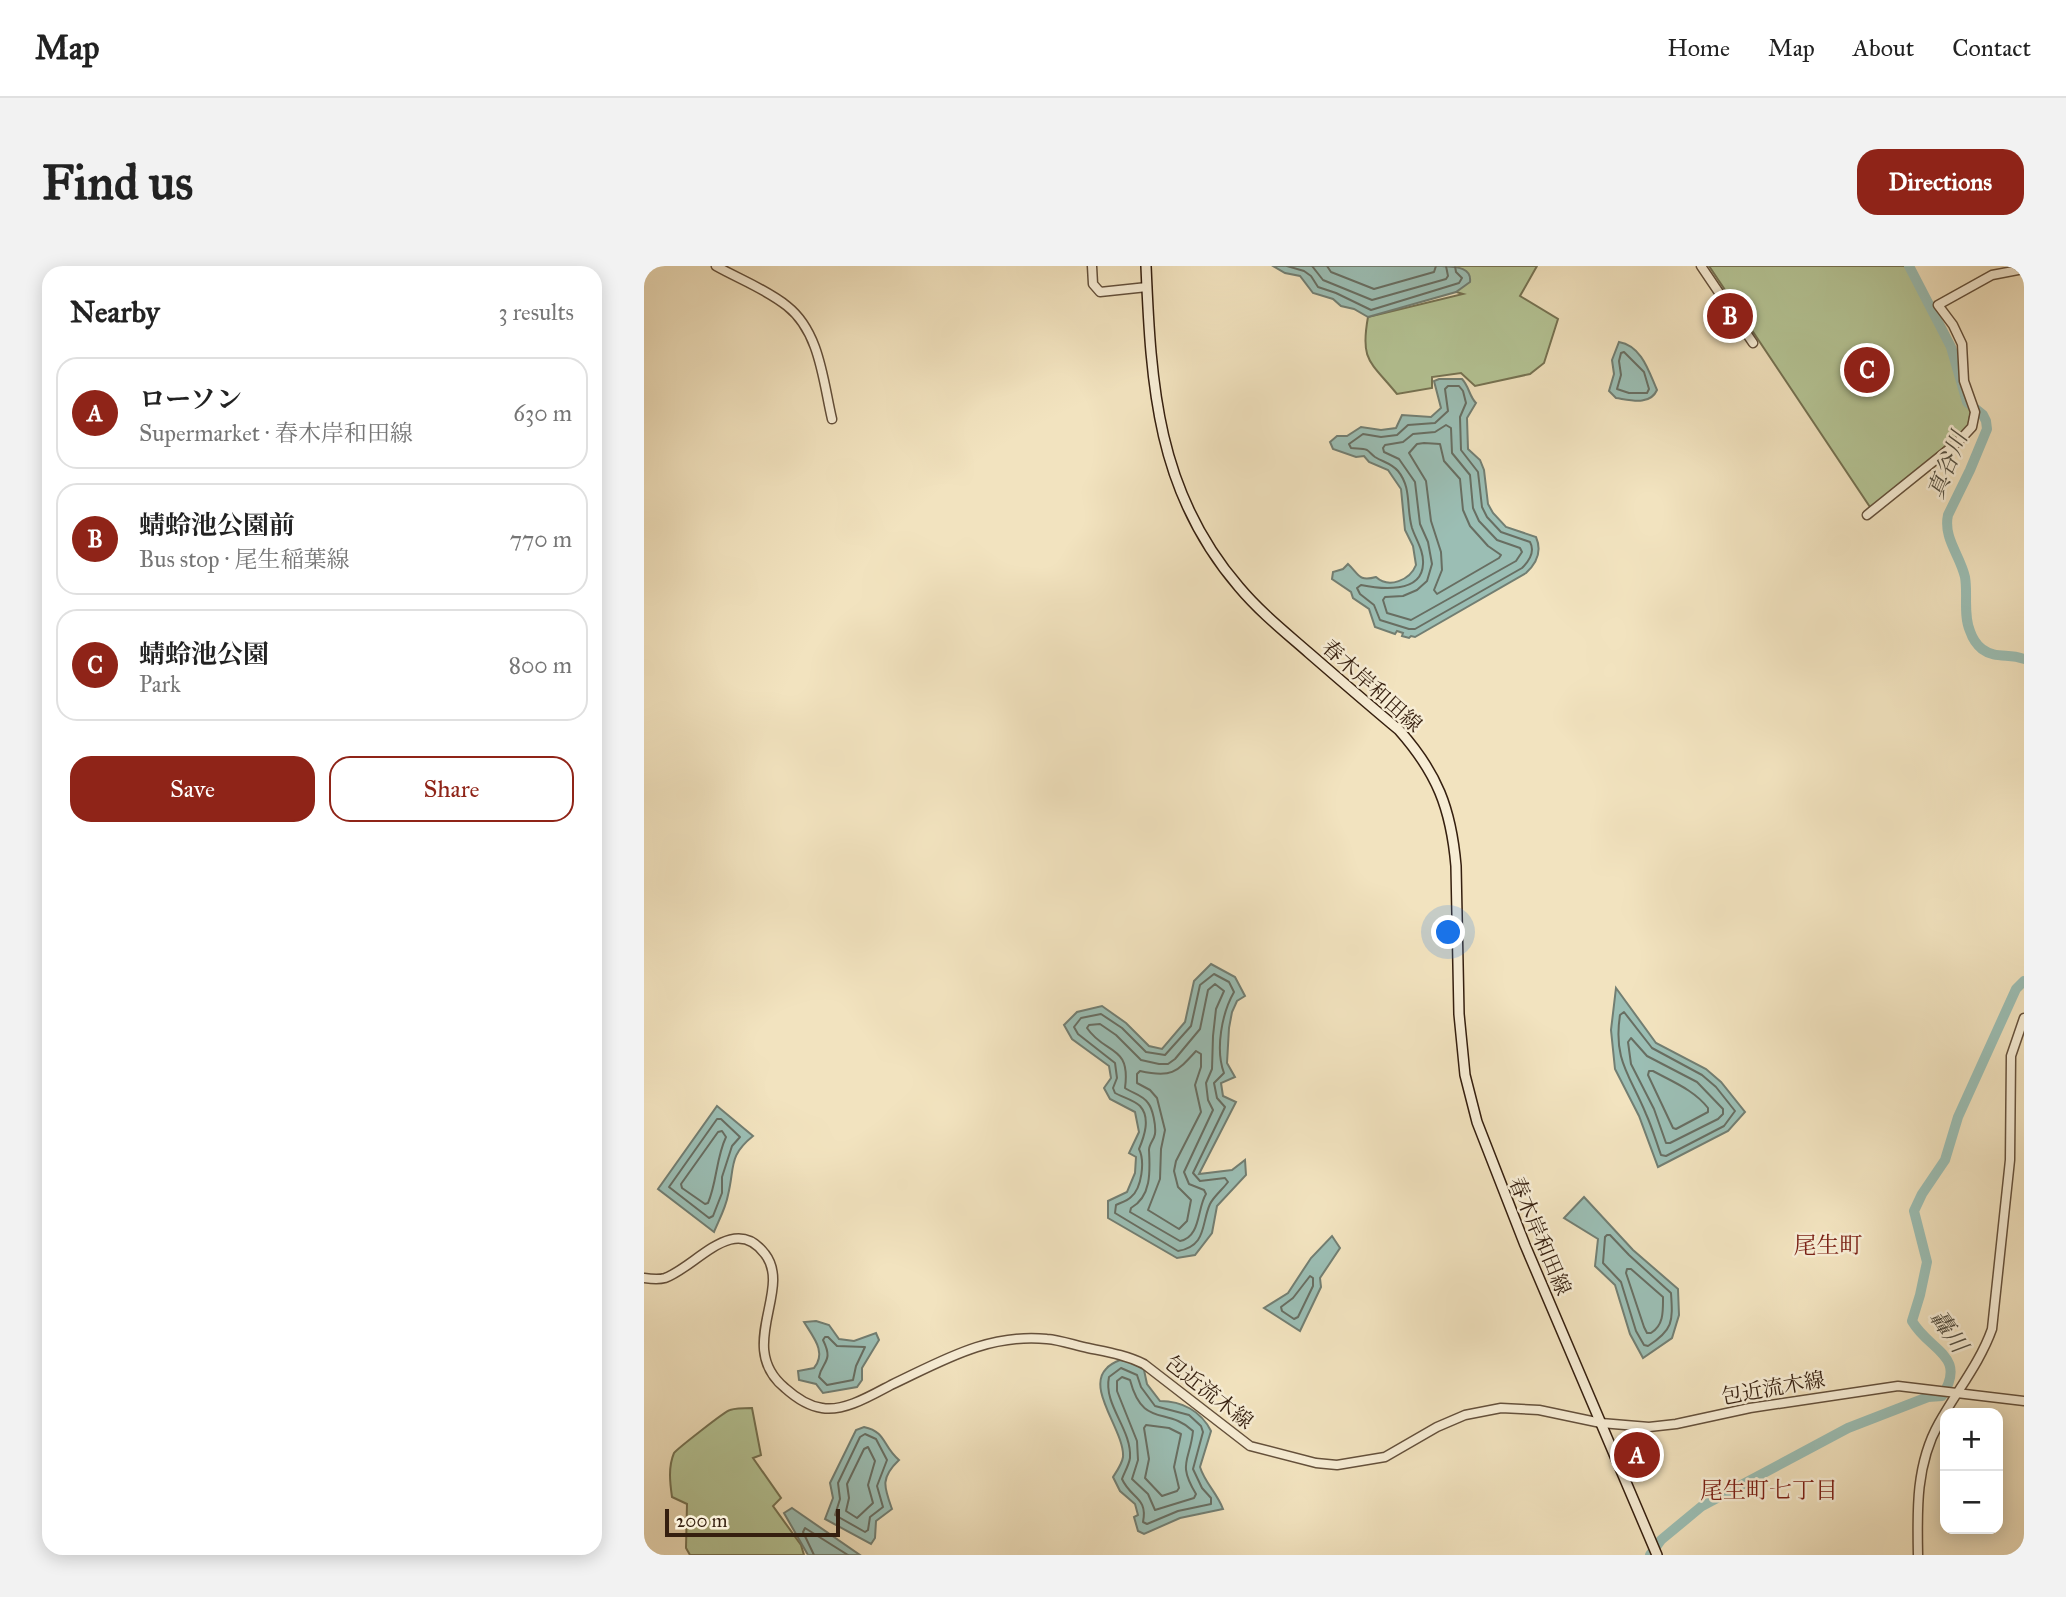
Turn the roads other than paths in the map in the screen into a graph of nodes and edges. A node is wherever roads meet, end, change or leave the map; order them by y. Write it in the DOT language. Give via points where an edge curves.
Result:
graph roads {
  1 [pos="716,266"];
  2 [pos="1092,266"];
  3 [pos="1146,266"];
  4 [pos="1701,266"];
  5 [pos="2024,268"];
  6 [pos="1147,288"];
  7 [pos="1753,343"];
  8 [pos="832,419"];
  9 [pos="1867,515"];
  10 [pos="2024,1018"];
  11 [pos="644,1278"];
  12 [pos="1954,1392"];
  13 [pos="2024,1401"];
  14 [pos="1601,1423"];
  15 [pos="1657,1555"];
  16 [pos="1918,1555"];
  1 -- 8 [label="street" via="787,306 802,320 811,335"];
  2 -- 6 [label="street" via="1093,284 1100,292"];
  3 -- 6 [label="main road, 春木岸和田線"];
  4 -- 7 [label="street"];
  5 -- 9 [label="street" via="1992,275 1937,305 1962,344 1964,381 1975,412 1972,427"];
  6 -- 14 [label="main road, 春木岸和田線" via="1158,418 1193,520 1220,562 1258,607 1399,730 1427,765 1445,801 1454,842 1465,1075 1501,1188"];
  10 -- 12 [label="street" via="2011,1056 2010,1160 1992,1329 1983,1351"];
  11 -- 14 [label="street, 包近流木線" via="672,1275 723,1241 753,1242 765,1252 771,1267 764,1356 768,1369 798,1398 820,1408 834,1409 867,1397 970,1347 1036,1338 1131,1358 1250,1446 1316,1463 1337,1465 1385,1457 1465,1415 1501,1408 1539,1410"];
  12 -- 13 [label="street, 包近流木線"];
  12 -- 14 [label="street, 包近流木線" via="1898,1386 1662,1426"];
  12 -- 16 [label="street" via="1921,1470"];
  14 -- 15 [label="main road, 春木岸和田線"];
}
